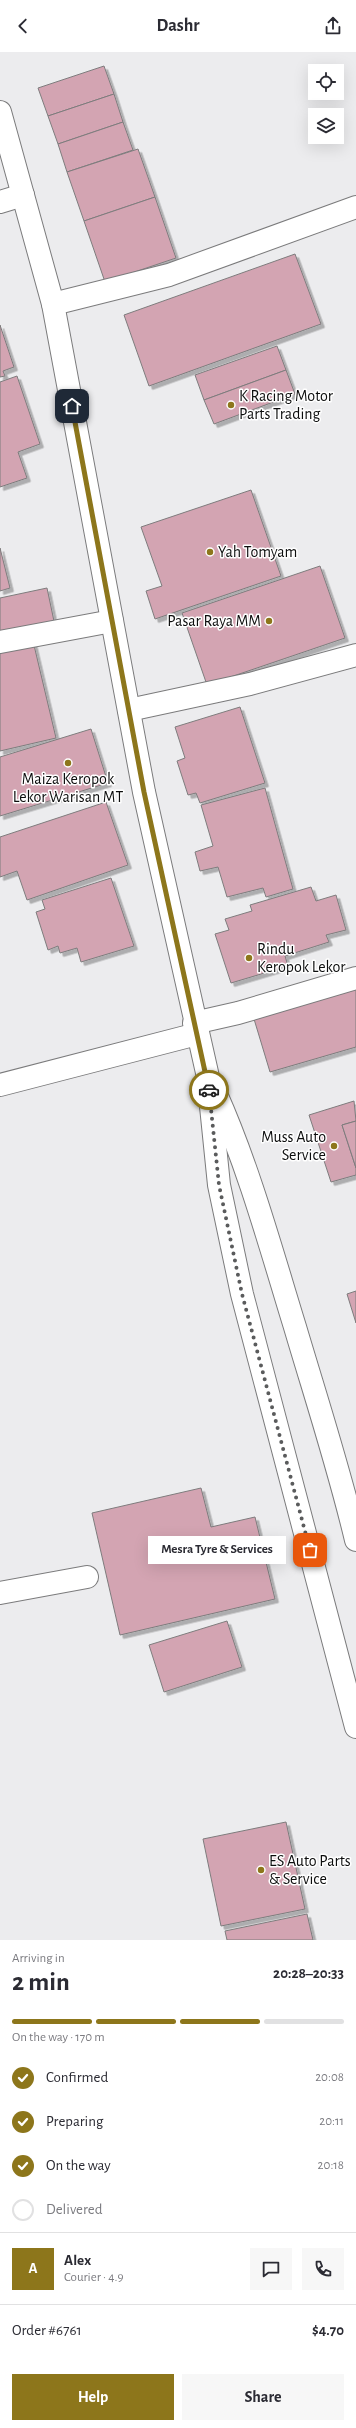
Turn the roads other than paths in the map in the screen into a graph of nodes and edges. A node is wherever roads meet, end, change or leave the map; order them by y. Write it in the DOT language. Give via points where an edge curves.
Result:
graph roads {
  1 [pos="0,112"];
  2 [pos="23,195"];
  3 [pos="0,202"];
  4 [pos="356,207"];
  5 [pos="53,304"];
  6 [pos="112,621"];
  7 [pos="0,642"];
  8 [pos="356,655"];
  9 [pos="129,710"];
  10 [pos="356,978"];
  11 [pos="196,1028"];
  12 [pos="208,1077"];
  13 [pos="0,1085"];
  14 [pos="351,1492"];
  15 [pos="356,1540"];
  16 [pos="87,1577"];
  17 [pos="0,1593"];
  18 [pos="356,1727"];
  1 -- 2 [label="main road"];
  2 -- 3 [label="main road"];
  2 -- 5 [label="main road"];
  4 -- 5 [label="main road" via="169,275"];
  5 -- 6 [label="main road"];
  6 -- 7 [label="main road"];
  6 -- 9 [label="main road"];
  8 -- 9 [label="main road" via="250,684"];
  9 -- 11 [label="main road" via="144,792"];
  10 -- 11 [label="main road"];
  11 -- 12 [label="main road"];
  11 -- 13 [label="main road"];
  12 -- 14 [label="main road" via="228,1120"];
  12 -- 18 [label="main road" via="219,1185 242,1297 279,1428"];
  14 -- 15 [label="main road"];
  16 -- 17 [label="main road"];
}
